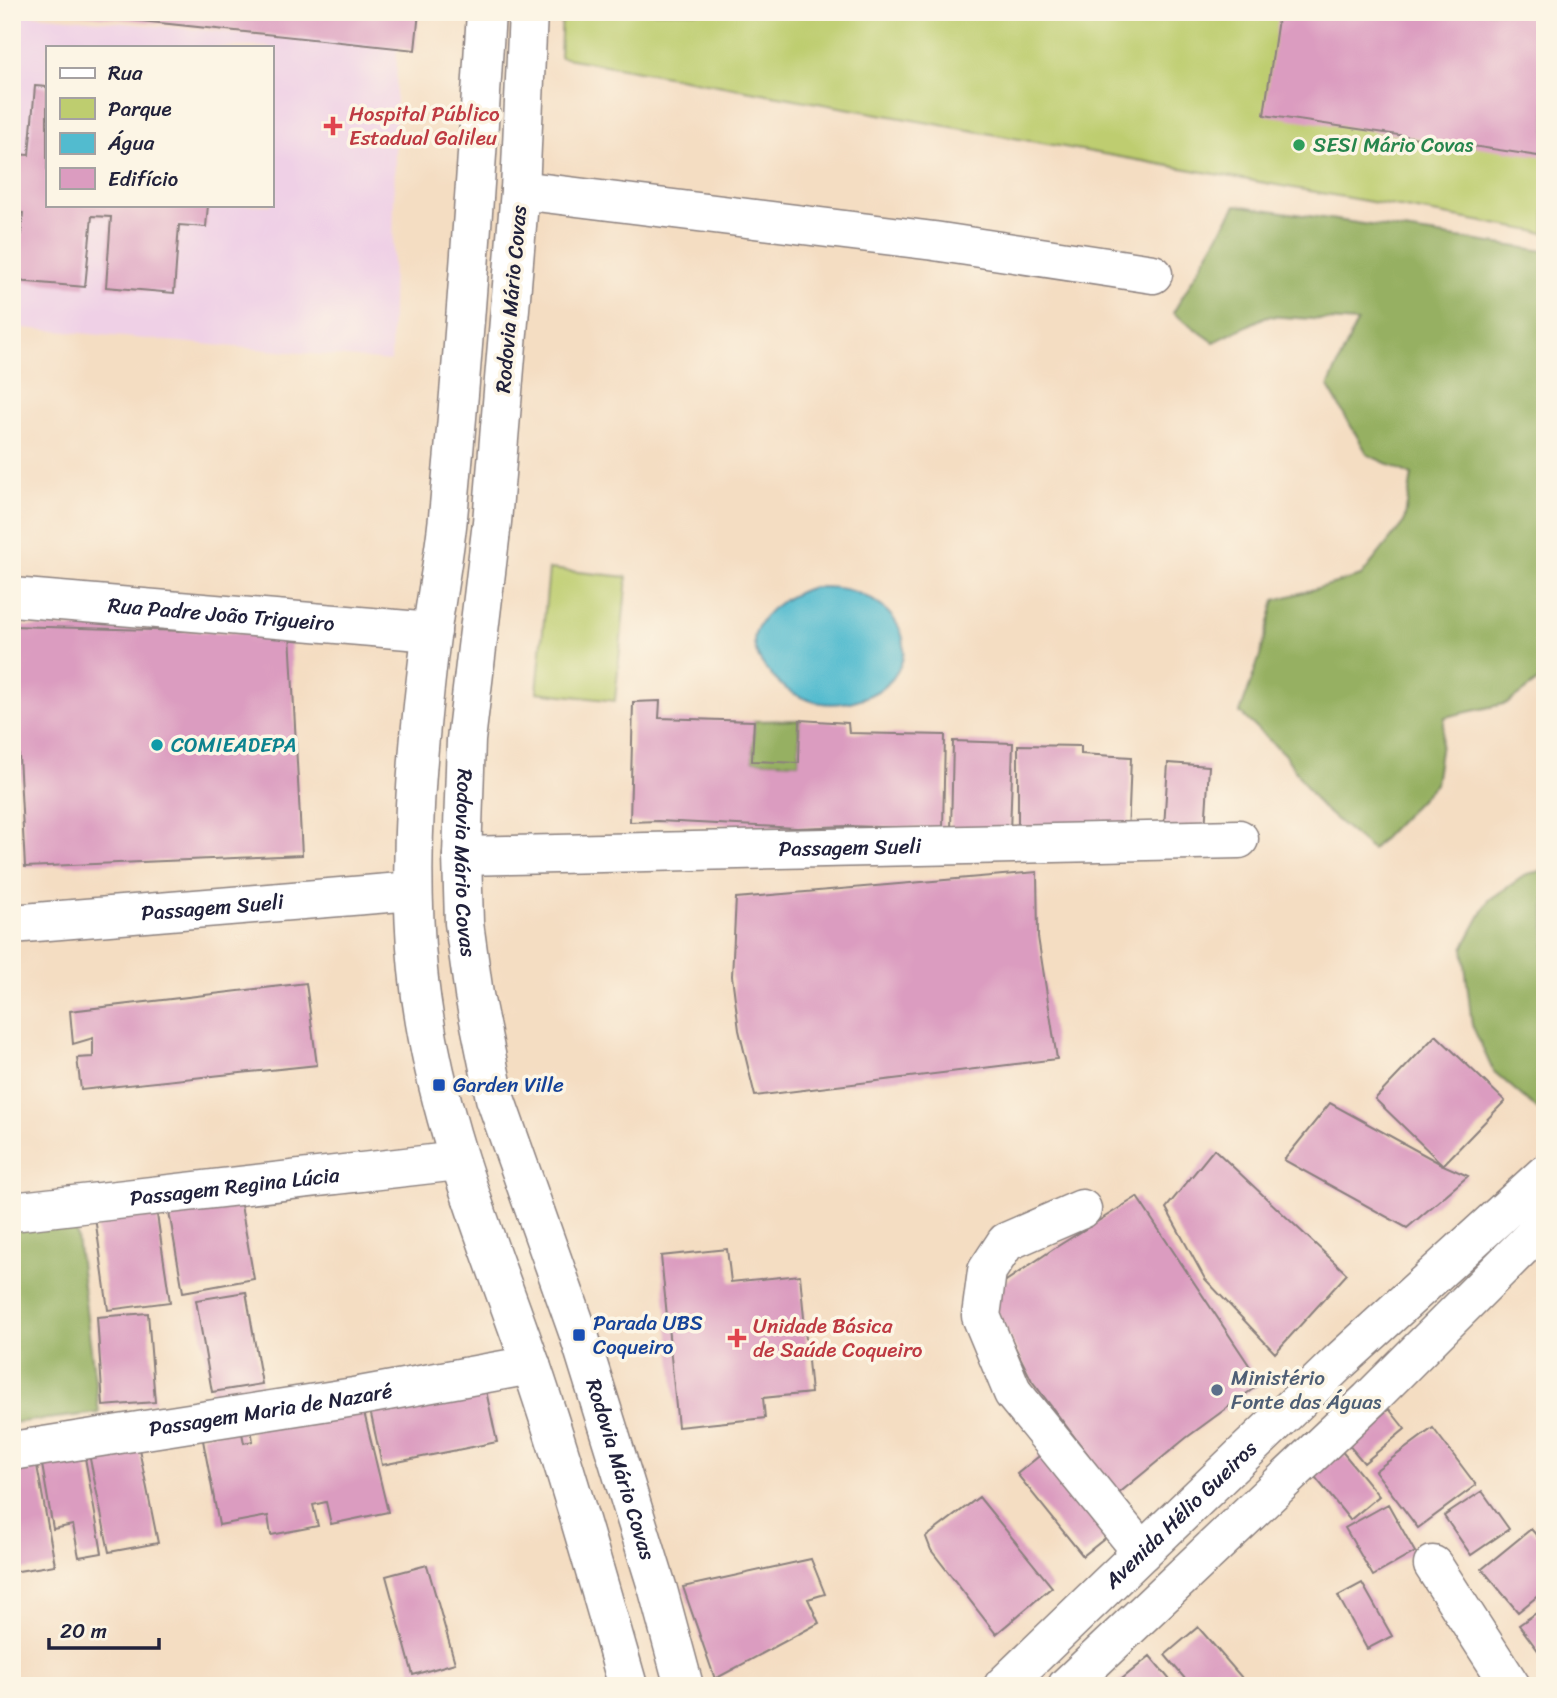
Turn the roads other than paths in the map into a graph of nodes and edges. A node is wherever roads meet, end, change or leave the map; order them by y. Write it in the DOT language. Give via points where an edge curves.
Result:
graph roads {
  1 [pos="486,12"];
  2 [pos="528,12"];
  3 [pos="520,190"];
  4 [pos="1153,274"];
  5 [pos="12,597"];
  6 [pos="432,632"];
  7 [pos="1239,839"];
  8 [pos="462,856"];
  9 [pos="413,891"];
  10 [pos="12,924"];
  11 [pos="458,1161"];
  12 [pos="1545,1174"];
  13 [pos="1082,1209"];
  14 [pos="12,1212"];
  15 [pos="1545,1224"];
  16 [pos="531,1365"];
  17 [pos="12,1451"];
  18 [pos="1142,1552"];
  19 [pos="1433,1565"];
  20 [pos="628,1686"];
  21 [pos="684,1686"];
  22 [pos="1003,1686"];
  23 [pos="1067,1686"];
  24 [pos="1511,1686"];
  1 -- 6 [label="main road, Rodovia Mário Covas" via="473,231 447,522"];
  2 -- 3 [label="main road, Rodovia Mário Covas"];
  3 -- 4 [label="main road" via="934,241"];
  3 -- 8 [label="main road, Rodovia Mário Covas" via="492,522 466,740"];
  5 -- 6 [label="main road, Rua Padre João Trigueiro"];
  6 -- 9 [label="main road, Rodovia Mário Covas" via="414,794"];
  7 -- 8 [label="main road, Passagem Sueli"];
  8 -- 21 [label="main road, Rodovia Mário Covas" via="464,923 495,1098 582,1344"];
  9 -- 10 [label="main road, Passagem Sueli"];
  9 -- 11 [label="main road, Rodovia Mário Covas" via="428,1038"];
  11 -- 14 [label="main road, Passagem Regina Lúcia"];
  11 -- 16 [label="main road, Rodovia Mário Covas"];
  12 -- 18 [label="main road, Avenida Hélio Gueiros" via="1339,1362"];
  13 -- 18 [label="main road" via="1006,1242 987,1271 981,1316 1013,1393"];
  15 -- 23 [label="main road" via="1369,1400"];
  16 -- 17 [label="main road, Passagem Maria de Nazaré"];
  16 -- 20 [label="main road, Rodovia Mário Covas"];
  18 -- 22 [label="main road, Avenida Hélio Gueiros"];
  19 -- 24 [label="main road"];
}
